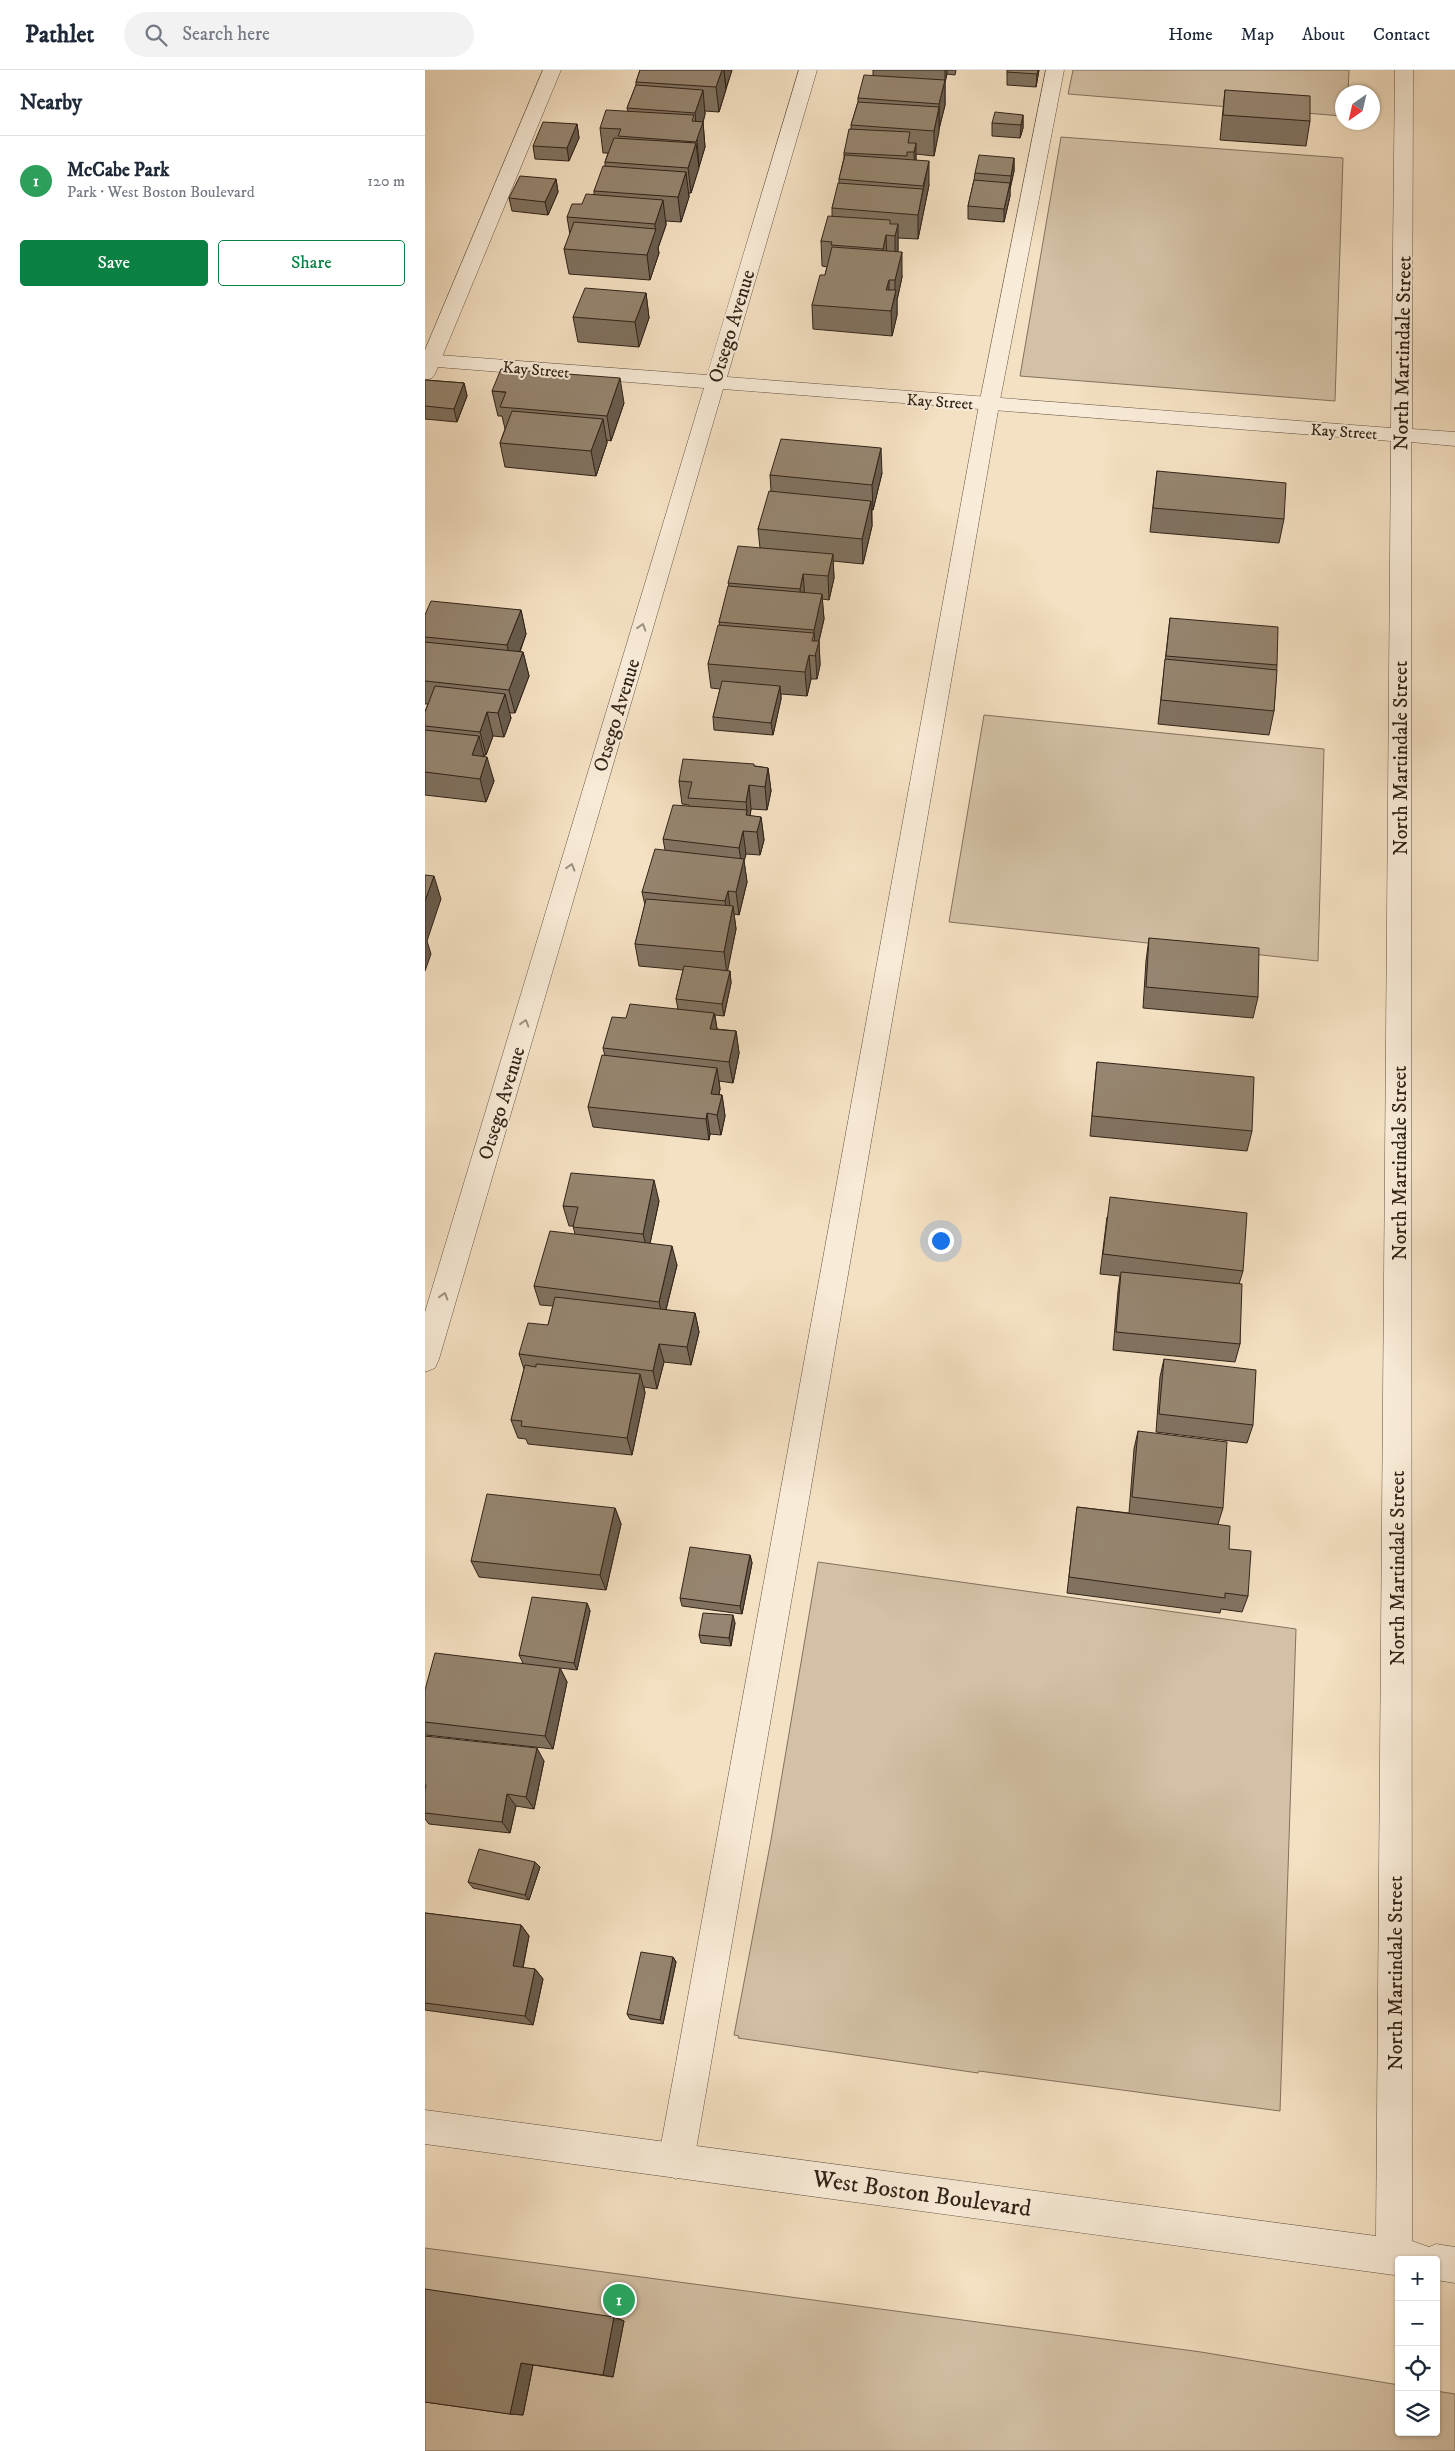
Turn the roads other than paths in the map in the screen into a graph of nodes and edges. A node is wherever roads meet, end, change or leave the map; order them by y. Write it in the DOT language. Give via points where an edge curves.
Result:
graph roads {
  1 [pos="552,70"];
  2 [pos="807,70"];
  3 [pos="1055,70"];
  4 [pos="1405,70"];
  5 [pos="427,365"];
  6 [pos="714,384"];
  7 [pos="989,405"];
  8 [pos="1401,435"];
  9 [pos="1455,439"];
  10 [pos="425,1359"];
  11 [pos="425,2127"];
  12 [pos="676,2161"];
  13 [pos="1406,2256"];
  14 [pos="1395,2257"];
  15 [pos="1440,2263"];
  16 [pos="1455,2265"];
  1 -- 5 [label="street"];
  2 -- 6 [label="street, Otsego Avenue"];
  3 -- 7 [label="street"];
  4 -- 8 [label="street, North Martindale Street"];
  5 -- 6 [label="street, Kay Street"];
  6 -- 7 [label="street, Kay Street"];
  10 -- 6 [label="street, Otsego Avenue, one-way"];
  7 -- 8 [label="street, Kay Street"];
  7 -- 12 [label="street"];
  8 -- 9 [label="street, Kay Street"];
  8 -- 13 [label="street, North Martindale Street"];
  11 -- 12 [label="street, West Boston Boulevard"];
  12 -- 14 [label="street, West Boston Boulevard"];
  15 -- 16 [label="street"];
}
